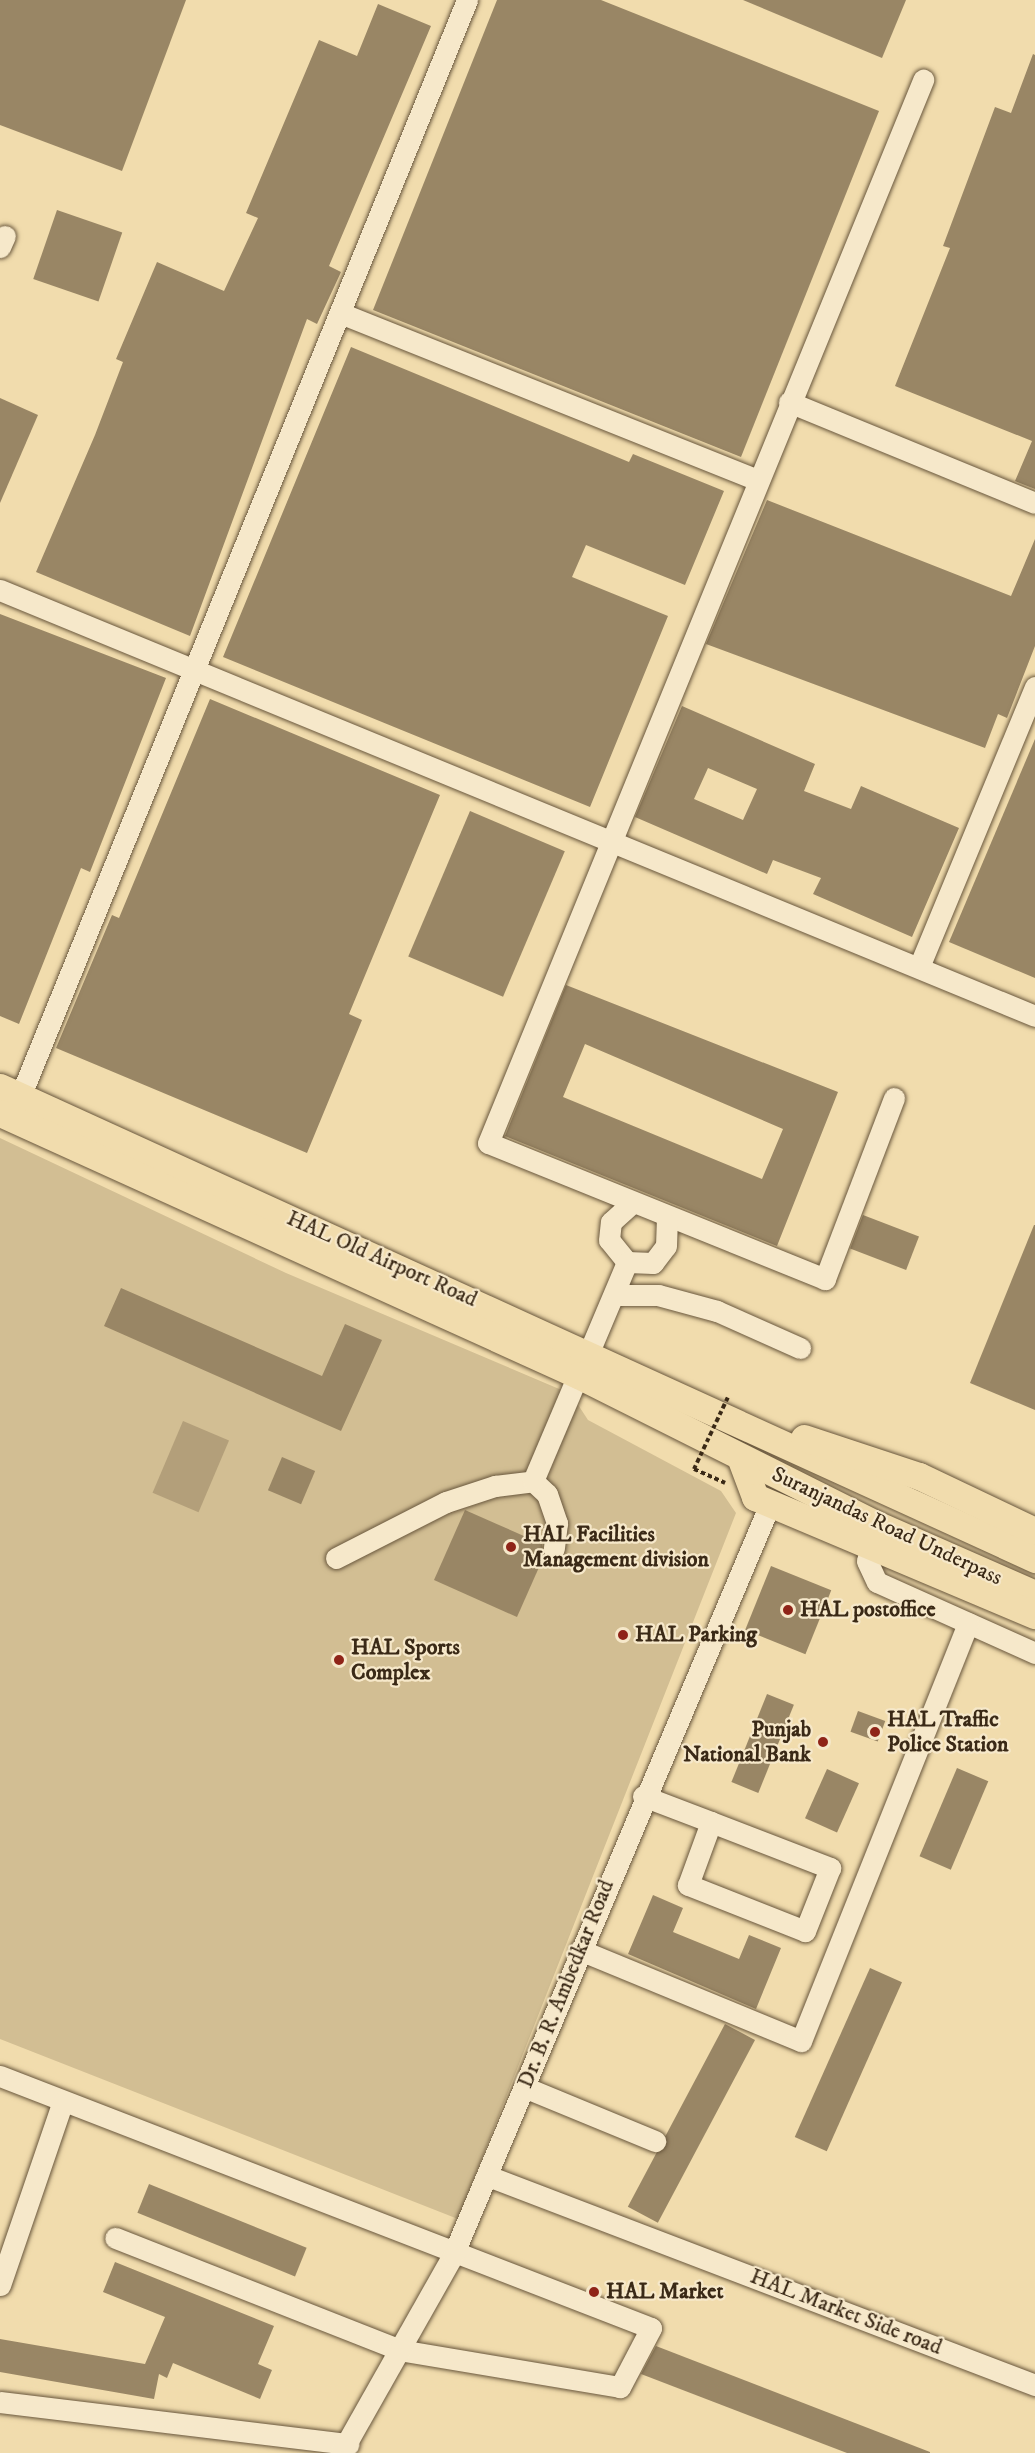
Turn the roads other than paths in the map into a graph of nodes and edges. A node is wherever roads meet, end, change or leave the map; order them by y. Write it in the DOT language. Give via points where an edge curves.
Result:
graph roads {
  1 [pos="467,0"];
  2 [pos="923,80"];
  3 [pos="340,312"];
  4 [pos="789,402"];
  5 [pos="756,479"];
  6 [pos="1035,503"];
  7 [pos="0,590"];
  8 [pos="193,668"];
  9 [pos="1035,687"];
  10 [pos="614,840"];
  11 [pos="920,967"];
  12 [pos="1035,1016"];
  13 [pos="894,1098"];
  14 [pos="7,1099"];
  15 [pos="630,1205"];
  16 [pos="668,1218"];
  17 [pos="627,1262"];
  18 [pos="615,1295"];
  19 [pos="801,1348"];
  20 [pos="583,1364"];
  21 [pos="762,1437"];
  22 [pos="740,1457"];
  23 [pos="533,1481"];
  24 [pos="770,1504"];
  25 [pos="1035,1531"];
  26 [pos="871,1545"];
  27 [pos="554,1549"];
  28 [pos="336,1558"];
  29 [pos="1035,1559"];
  30 [pos="1035,1594"];
  31 [pos="1035,1615"];
  32 [pos="968,1623"];
  33 [pos="1035,1653"];
  34 [pos="643,1796"];
  35 [pos="711,1822"];
  36 [pos="580,1950"];
  37 [pos="0,2076"];
  38 [pos="524,2087"];
  39 [pos="63,2101"];
  40 [pos="655,2141"];
  41 [pos="488,2176"];
  42 [pos="115,2238"];
  43 [pos="453,2255"];
  44 [pos="0,2285"];
  45 [pos="400,2350"];
  46 [pos="1035,2385"];
  47 [pos="0,2402"];
  48 [pos="344,2448"];
  1 -- 3 [label="street"];
  2 -- 4 [label="street"];
  3 -- 5 [label="street"];
  3 -- 8 [label="street"];
  4 -- 5 [label="street"];
  4 -- 6 [label="street"];
  5 -- 10 [label="street"];
  7 -- 8 [label="street"];
  8 -- 10 [label="street" via="569,827"];
  8 -- 14 [label="street"];
  9 -- 11 [label="street"];
  10 -- 11 [label="street"];
  10 -- 15 [label="street" via="488,1143"];
  11 -- 12 [label="street"];
  13 -- 16 [label="street" via="825,1279"];
  14 -- 20 [label="main road, HAL Old Airport Road"];
  15 -- 16 [label="street"];
  15 -- 17 [label="street" via="611,1222 609,1240"];
  16 -- 17 [label="street" via="666,1246 653,1263"];
  17 -- 18 [label="street"];
  18 -- 19 [label="street" via="658,1295 717,1311"];
  18 -- 20 [label="street"];
  20 -- 21 [label="main road, HAL Old Airport Road"];
  20 -- 22 [label="main road, HAL Old Airport Road"];
  20 -- 23 [label="street"];
  21 -- 25 [label="main road" via="789,1433 919,1476"];
  21 -- 29 [label="main road, Suranjandas Road Underpass"];
  22 -- 24 [label="main road" via="754,1497"];
  22 -- 30 [label="main road, Suranjandas Road Underpass"];
  23 -- 27 [label="street" via="547,1494 556,1523"];
  23 -- 28 [label="street" via="495,1486 446,1502"];
  24 -- 26 [label="main road"];
  24 -- 34 [label="street, Dr. B. R. Ambedkar Road"];
  26 -- 31 [label="main road"];
  26 -- 32 [label="street" via="867,1561 877,1582"];
  32 -- 33 [label="street"];
  32 -- 36 [label="street" via="801,2042"];
  34 -- 35 [label="street"];
  34 -- 36 [label="street, Dr. B. R. Ambedkar Road"];
  35 -- 35 [label="street" via="830,1868 806,1931 688,1885"];
  36 -- 38 [label="street, Dr. B. R. Ambedkar Road"];
  37 -- 39 [label="street"];
  38 -- 40 [label="street"];
  38 -- 41 [label="street, Dr. B. R. Ambedkar Road"];
  39 -- 43 [label="street"];
  39 -- 44 [label="street"];
  41 -- 43 [label="street, Dr. B. R. Ambedkar Road"];
  41 -- 46 [label="street, HAL Market Side road"];
  42 -- 45 [label="street"];
  43 -- 45 [label="street, Dr. B. R. Ambedkar Road"];
  43 -- 45 [label="street" via="651,2328 620,2387"];
  45 -- 48 [label="street, Dr. B. R. Ambedkar Road"];
  47 -- 48 [label="street"];
}
